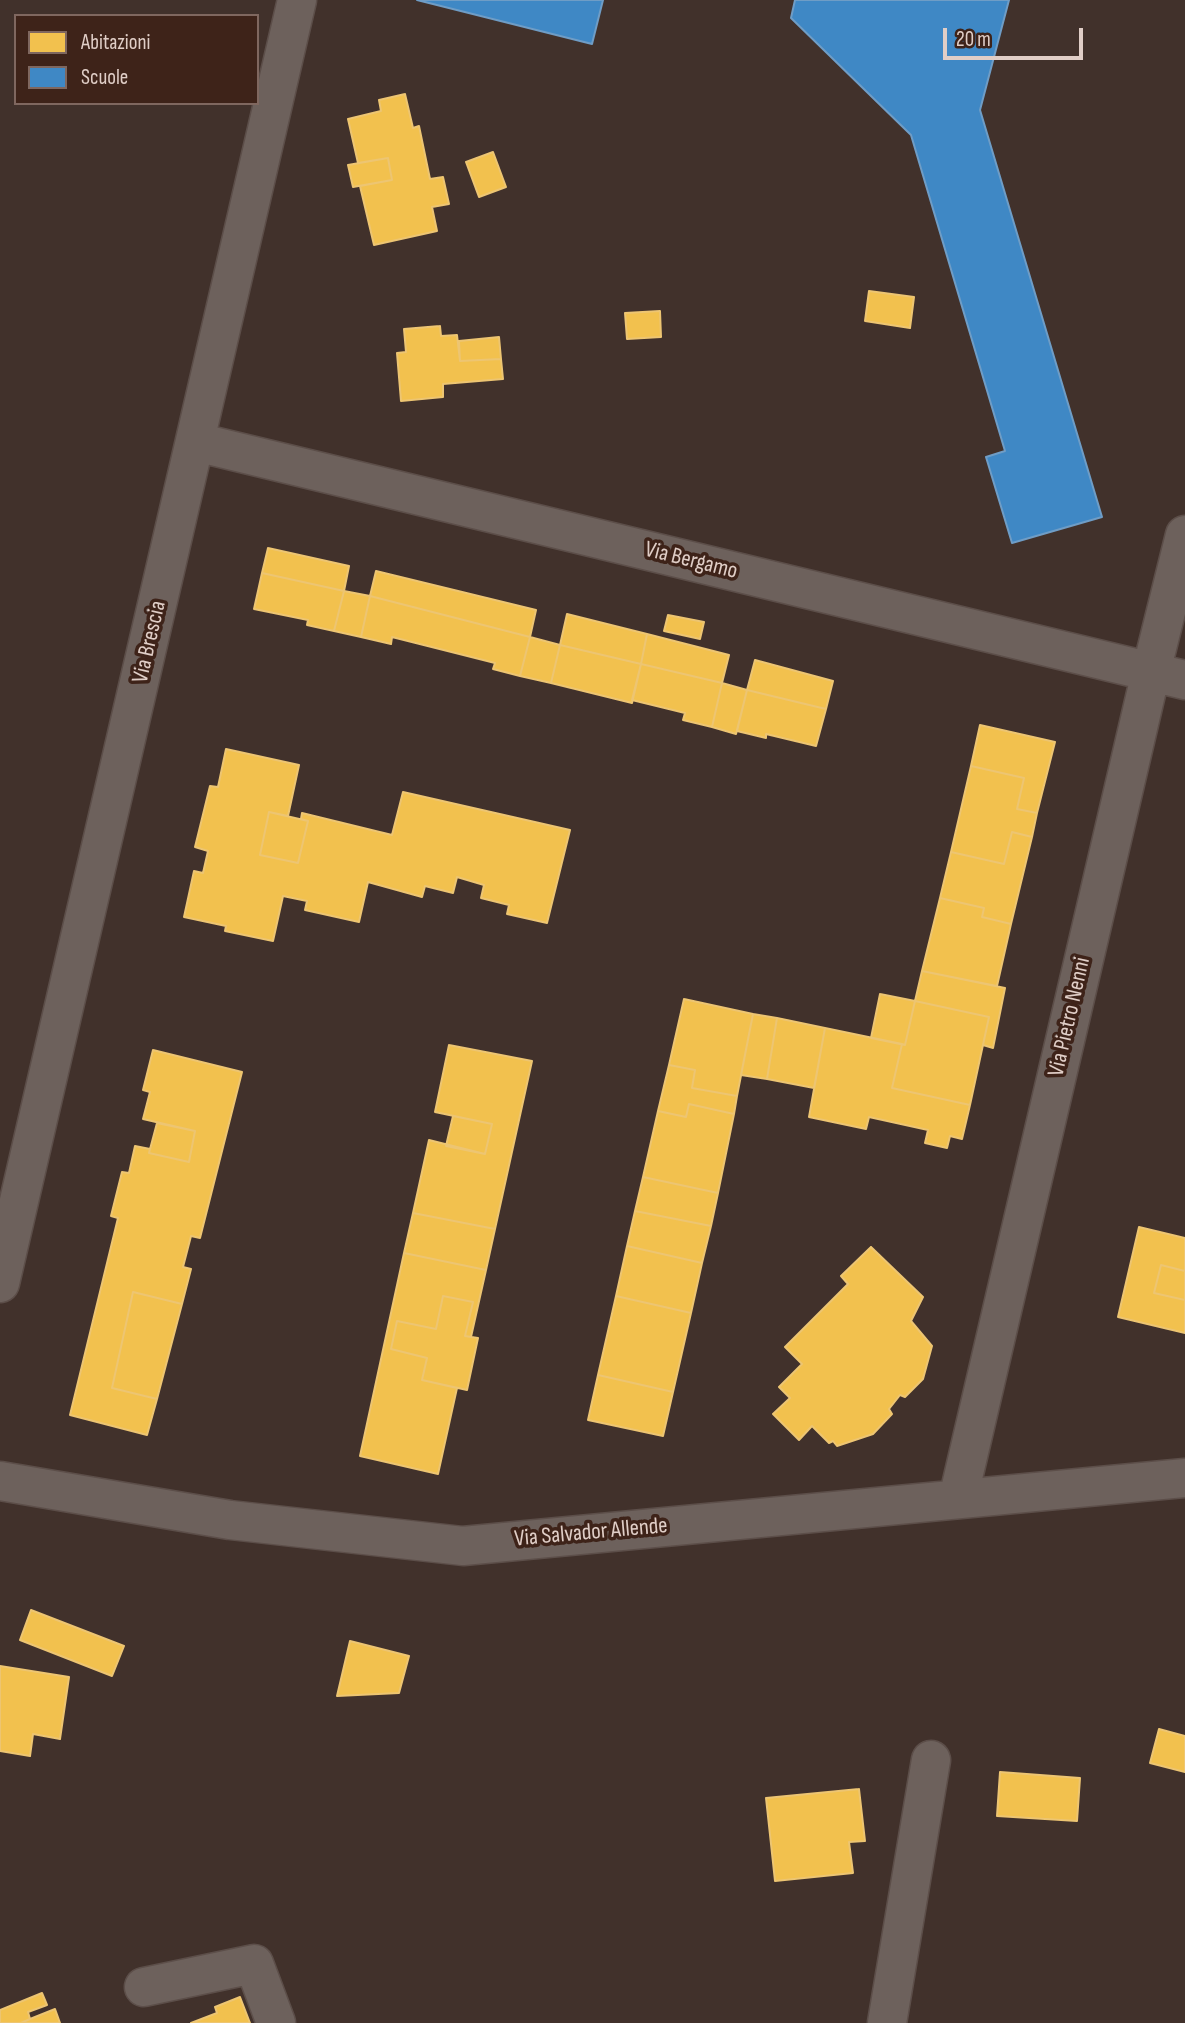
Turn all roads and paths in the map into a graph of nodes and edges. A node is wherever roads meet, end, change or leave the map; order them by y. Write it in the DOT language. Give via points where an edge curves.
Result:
graph roads {
  1 [pos="297,0"];
  2 [pos="196,442"];
  3 [pos="1185,535"];
  4 [pos="1168,676"];
  5 [pos="0,1283"];
  6 [pos="1185,1478"];
  7 [pos="0,1481"];
  8 [pos="958,1499"];
  9 [pos="931,1760"];
  10 [pos="144,1987"];
  11 [pos="276,2023"];
  12 [pos="887,2023"];
  1 -- 2 [label="street, Via Brescia"];
  2 -- 4 [label="street, Via Bergamo"];
  2 -- 5 [label="street, Via Brescia"];
  3 -- 4 [label="street, Via Pietro Nenni"];
  4 -- 8 [label="street, Via Pietro Nenni"];
  6 -- 8 [label="street, Via Salvador Allende"];
  7 -- 8 [label="street, Via Salvador Allende" via="230,1520 463,1546"];
  9 -- 12 [label="street"];
  10 -- 11 [label="street" via="254,1964"];
}
